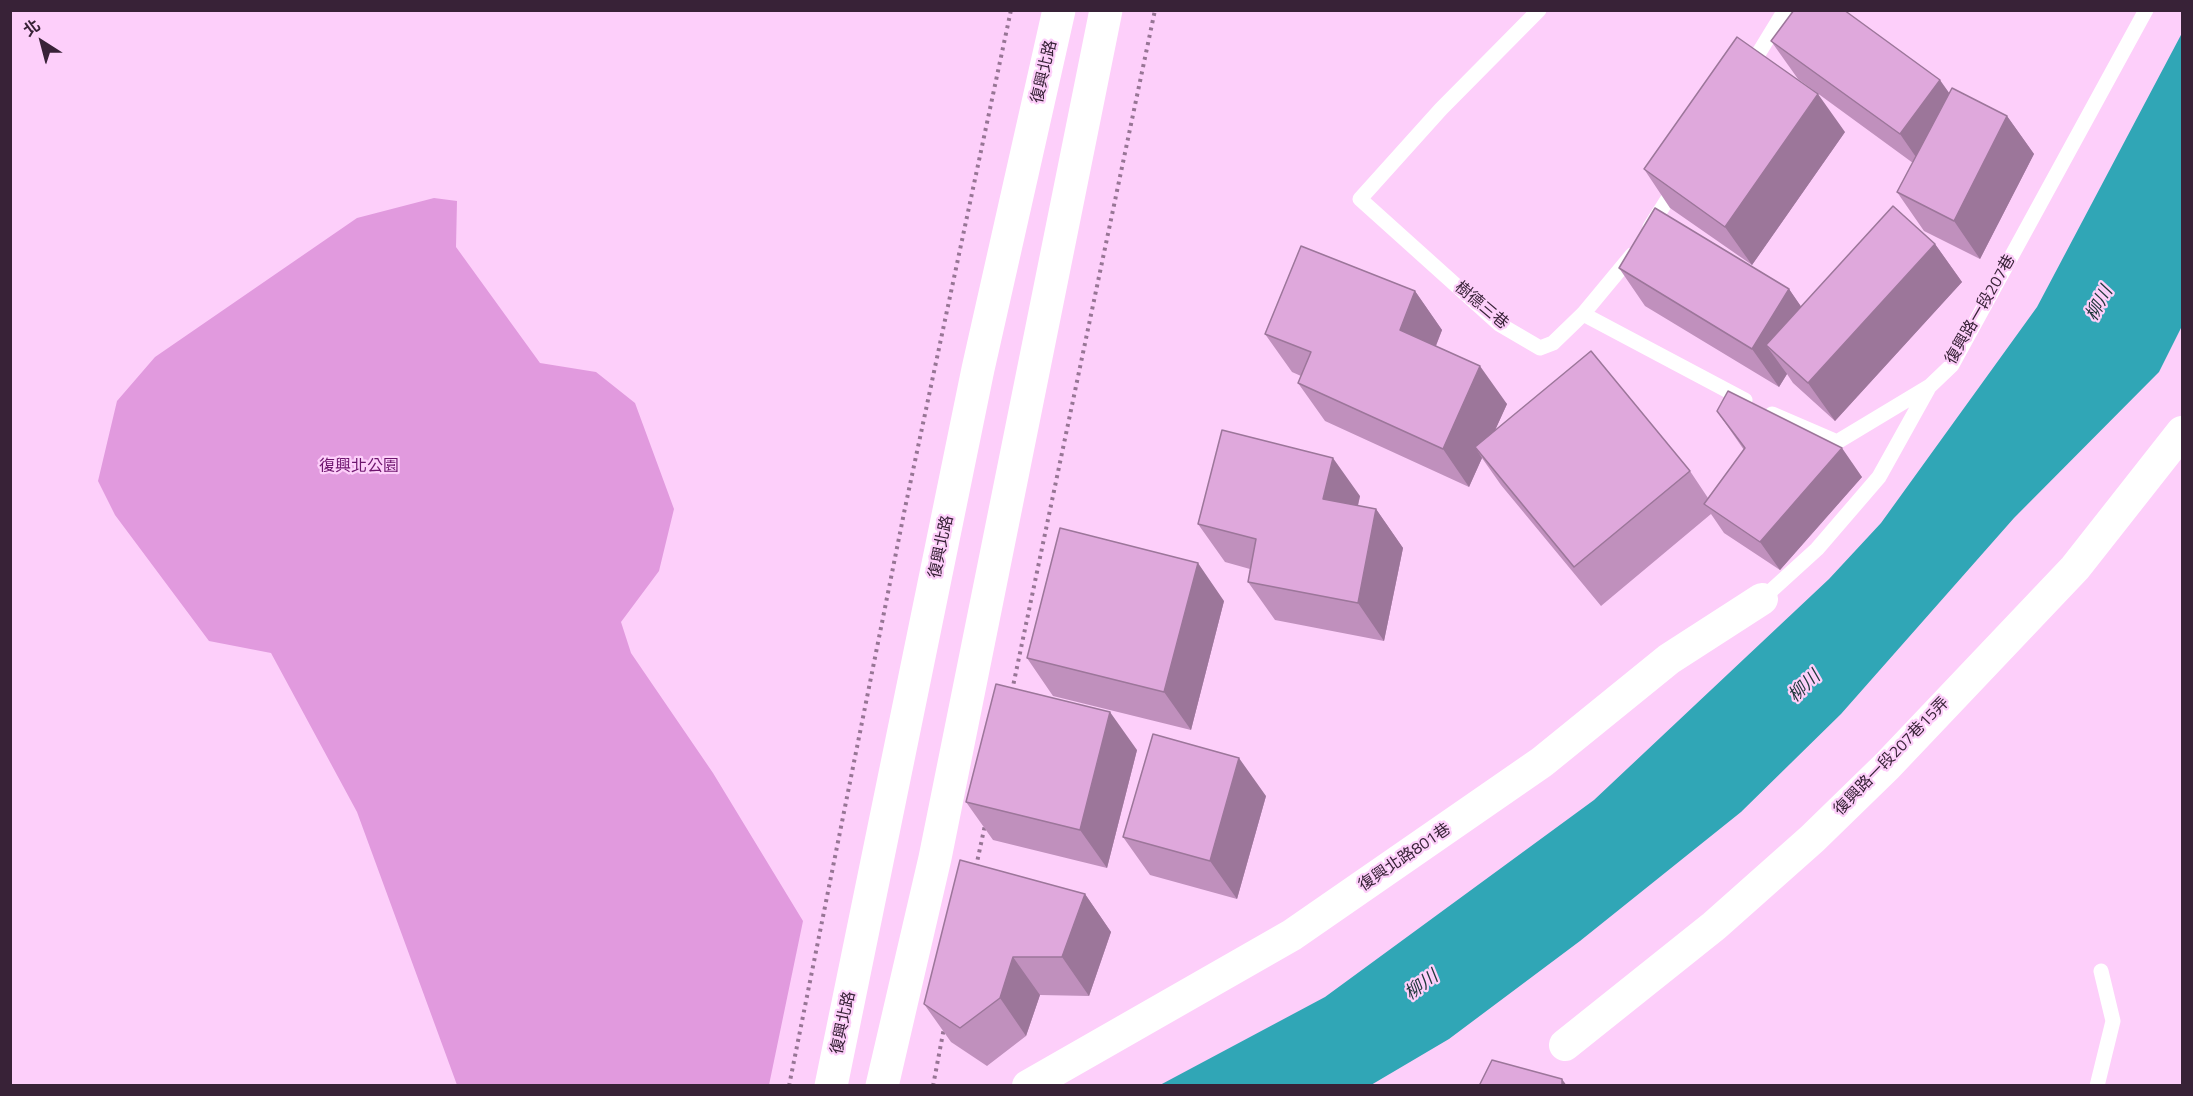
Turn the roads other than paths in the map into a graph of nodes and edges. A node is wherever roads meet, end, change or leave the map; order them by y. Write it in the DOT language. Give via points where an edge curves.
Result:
graph roads {
  1 [pos="1059,10"];
  2 [pos="1106,10"];
  3 [pos="1539,10"];
  4 [pos="1785,10"];
  5 [pos="2145,10"];
  6 [pos="1741,81"];
  7 [pos="1686,170"];
  8 [pos="1583,314"];
  9 [pos="1930,386"];
  10 [pos="2182,432"];
  11 [pos="1762,599"];
  12 [pos="2101,971"];
  13 [pos="1565,1045"];
  14 [pos="831,1086"];
  15 [pos="882,1086"];
  16 [pos="1028,1086"];
  17 [pos="2097,1086"];
  1 -- 14 [label="street, 復興北路" via="976,380"];
  2 -- 15 [label="street" via="935,858"];
  3 -- 8 [label="lane, 樹德三巷" via="1360,199 1498,324 1540,348 1553,343"];
  4 -- 6 [label="lane"];
  5 -- 9 [label="lane, 復興路一段207巷" via="1952,365"];
  7 -- 8 [label="lane, 樹德三巷" via="1637,250"];
  8 -- 9 [label="lane, 復興路一段207巷" via="1768,413 1837,442"];
  9 -- 11 [label="lane" via="1880,477 1817,549"];
  10 -- 13 [label="street, 復興路一段207巷15弄" via="2075,568 1887,766 1714,926"];
  11 -- 16 [label="street, 復興北路801巷" via="1669,659 1542,762 1292,935"];
  12 -- 17 [label="lane" via="2113,1021"];
}
